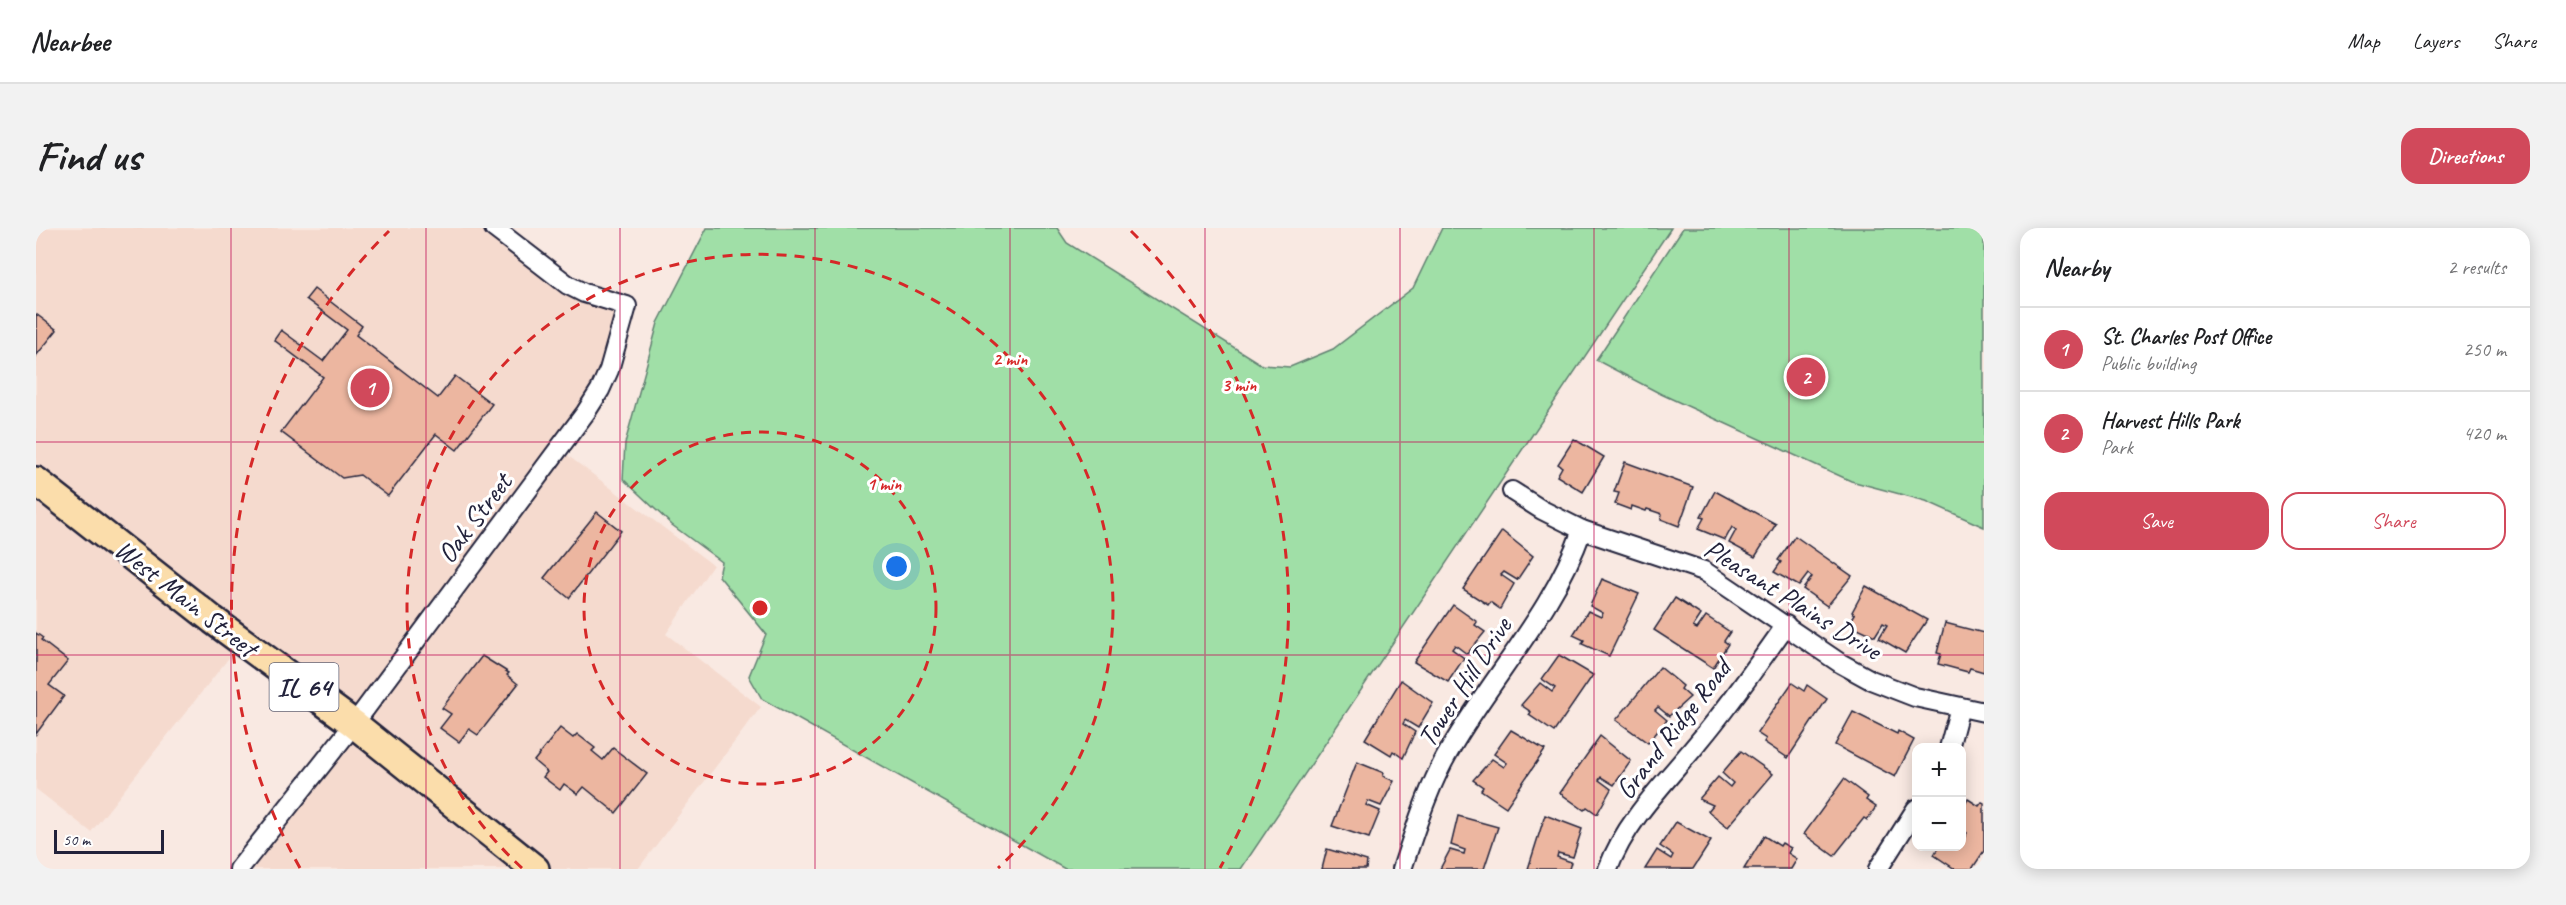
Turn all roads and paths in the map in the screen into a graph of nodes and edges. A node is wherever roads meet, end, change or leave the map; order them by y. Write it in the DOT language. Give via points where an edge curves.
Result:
graph roads {
  1 [pos="494,228"];
  2 [pos="36,481"];
  3 [pos="1512,490"];
  4 [pos="1582,530"];
  5 [pos="1786,625"];
  6 [pos="1960,706"];
  7 [pos="1984,712"];
  8 [pos="354,724"];
  9 [pos="1950,743"];
  10 [pos="1912,817"];
  11 [pos="239,869"];
  12 [pos="536,869"];
  13 [pos="1402,869"];
  14 [pos="1608,869"];
  15 [pos="1878,869"];
  1 -- 8 [label="street, Oak Street" via="568,285 627,306 612,359 586,412"];
  2 -- 8 [label="main road, West Main Street / IL 64"];
  3 -- 4 [label="street, Pleasant Plains Drive"];
  4 -- 5 [label="street, Pleasant Plains Drive" via="1704,572"];
  4 -- 13 [label="street, Tower Hill Drive" via="1559,587 1450,748 1430,789"];
  5 -- 6 [label="street, Pleasant Plains Drive" via="1871,680 1899,692"];
  5 -- 14 [label="street, Grand Ridge Road" via="1728,707 1660,784"];
  6 -- 7 [label="street, Pleasant Plains Drive"];
  6 -- 9 [label="street"];
  8 -- 11 [label="street, Oak Street"];
  8 -- 12 [label="main road, West Main Street / IL 64"];
  10 -- 15 [label="street"];
}
